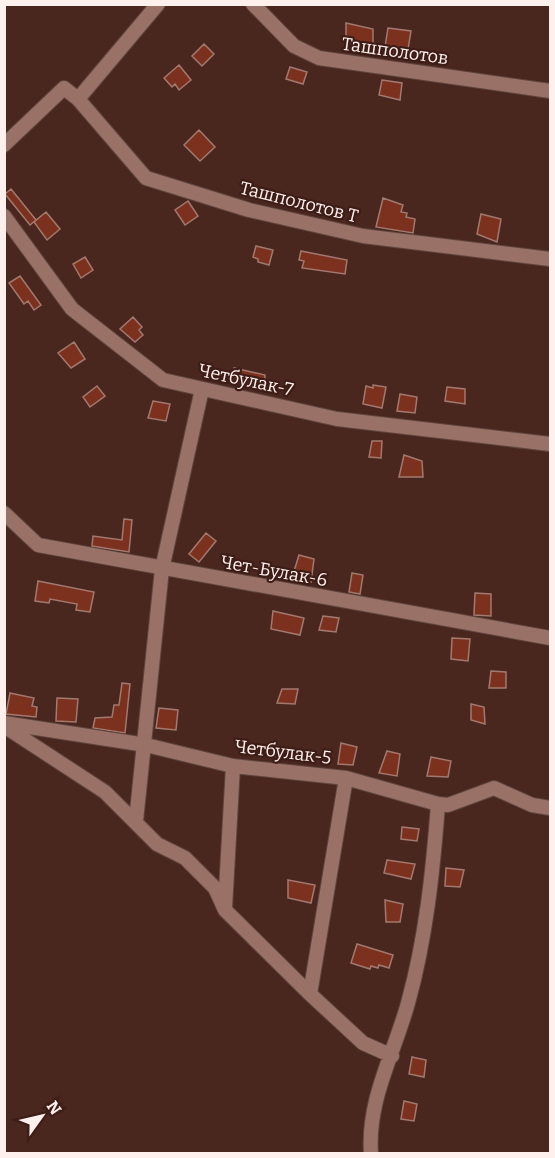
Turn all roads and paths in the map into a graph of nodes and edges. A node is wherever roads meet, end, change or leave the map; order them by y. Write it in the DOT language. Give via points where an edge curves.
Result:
graph roads {
  1 [pos="158,4"];
  2 [pos="253,4"];
  3 [pos="550,91"];
  4 [pos="78,99"];
  5 [pos="4,145"];
  6 [pos="4,216"];
  7 [pos="550,259"];
  8 [pos="202,389"];
  9 [pos="550,444"];
  10 [pos="4,513"];
  11 [pos="162,569"];
  12 [pos="550,638"];
  13 [pos="4,725"];
  14 [pos="146,745"];
  15 [pos="233,766"];
  16 [pos="346,778"];
  17 [pos="438,804"];
  18 [pos="550,808"];
  19 [pos="136,821"];
  20 [pos="225,910"];
  21 [pos="310,994"];
  22 [pos="392,1056"];
  23 [pos="371,1154"];
  1 -- 4 [label="street"];
  2 -- 3 [label="street, Ташполотов" via="294,46 320,58"];
  4 -- 5 [label="street" via="64,88"];
  4 -- 7 [label="street, Ташполотов Т" via="147,178 249,210 363,236"];
  6 -- 8 [label="street, Четбулак-7" via="72,309 163,380"];
  8 -- 9 [label="street, Четбулак-7" via="337,418"];
  8 -- 11 [label="street"];
  10 -- 11 [label="street, Чет-Булак-6" via="38,545"];
  11 -- 12 [label="street, Чет-Булак-6"];
  11 -- 14 [label="street"];
  13 -- 14 [label="street, Четбулак-5"];
  13 -- 19 [label="street" via="97,786"];
  14 -- 15 [label="street, Четбулак-5"];
  14 -- 19 [label="street"];
  15 -- 16 [label="street, Четбулак-5"];
  15 -- 20 [label="street"];
  16 -- 17 [label="street, Четбулак-5"];
  16 -- 21 [label="street"];
  17 -- 18 [label="street, Четбулак-5" via="448,805 494,788 532,805"];
  17 -- 22 [label="street" via="432,887 408,1002"];
  19 -- 20 [label="street" via="158,844 185,858 215,888"];
  20 -- 21 [label="street"];
  21 -- 22 [label="street" via="363,1043"];
  22 -- 23 [label="street" via="375,1096"];
}
